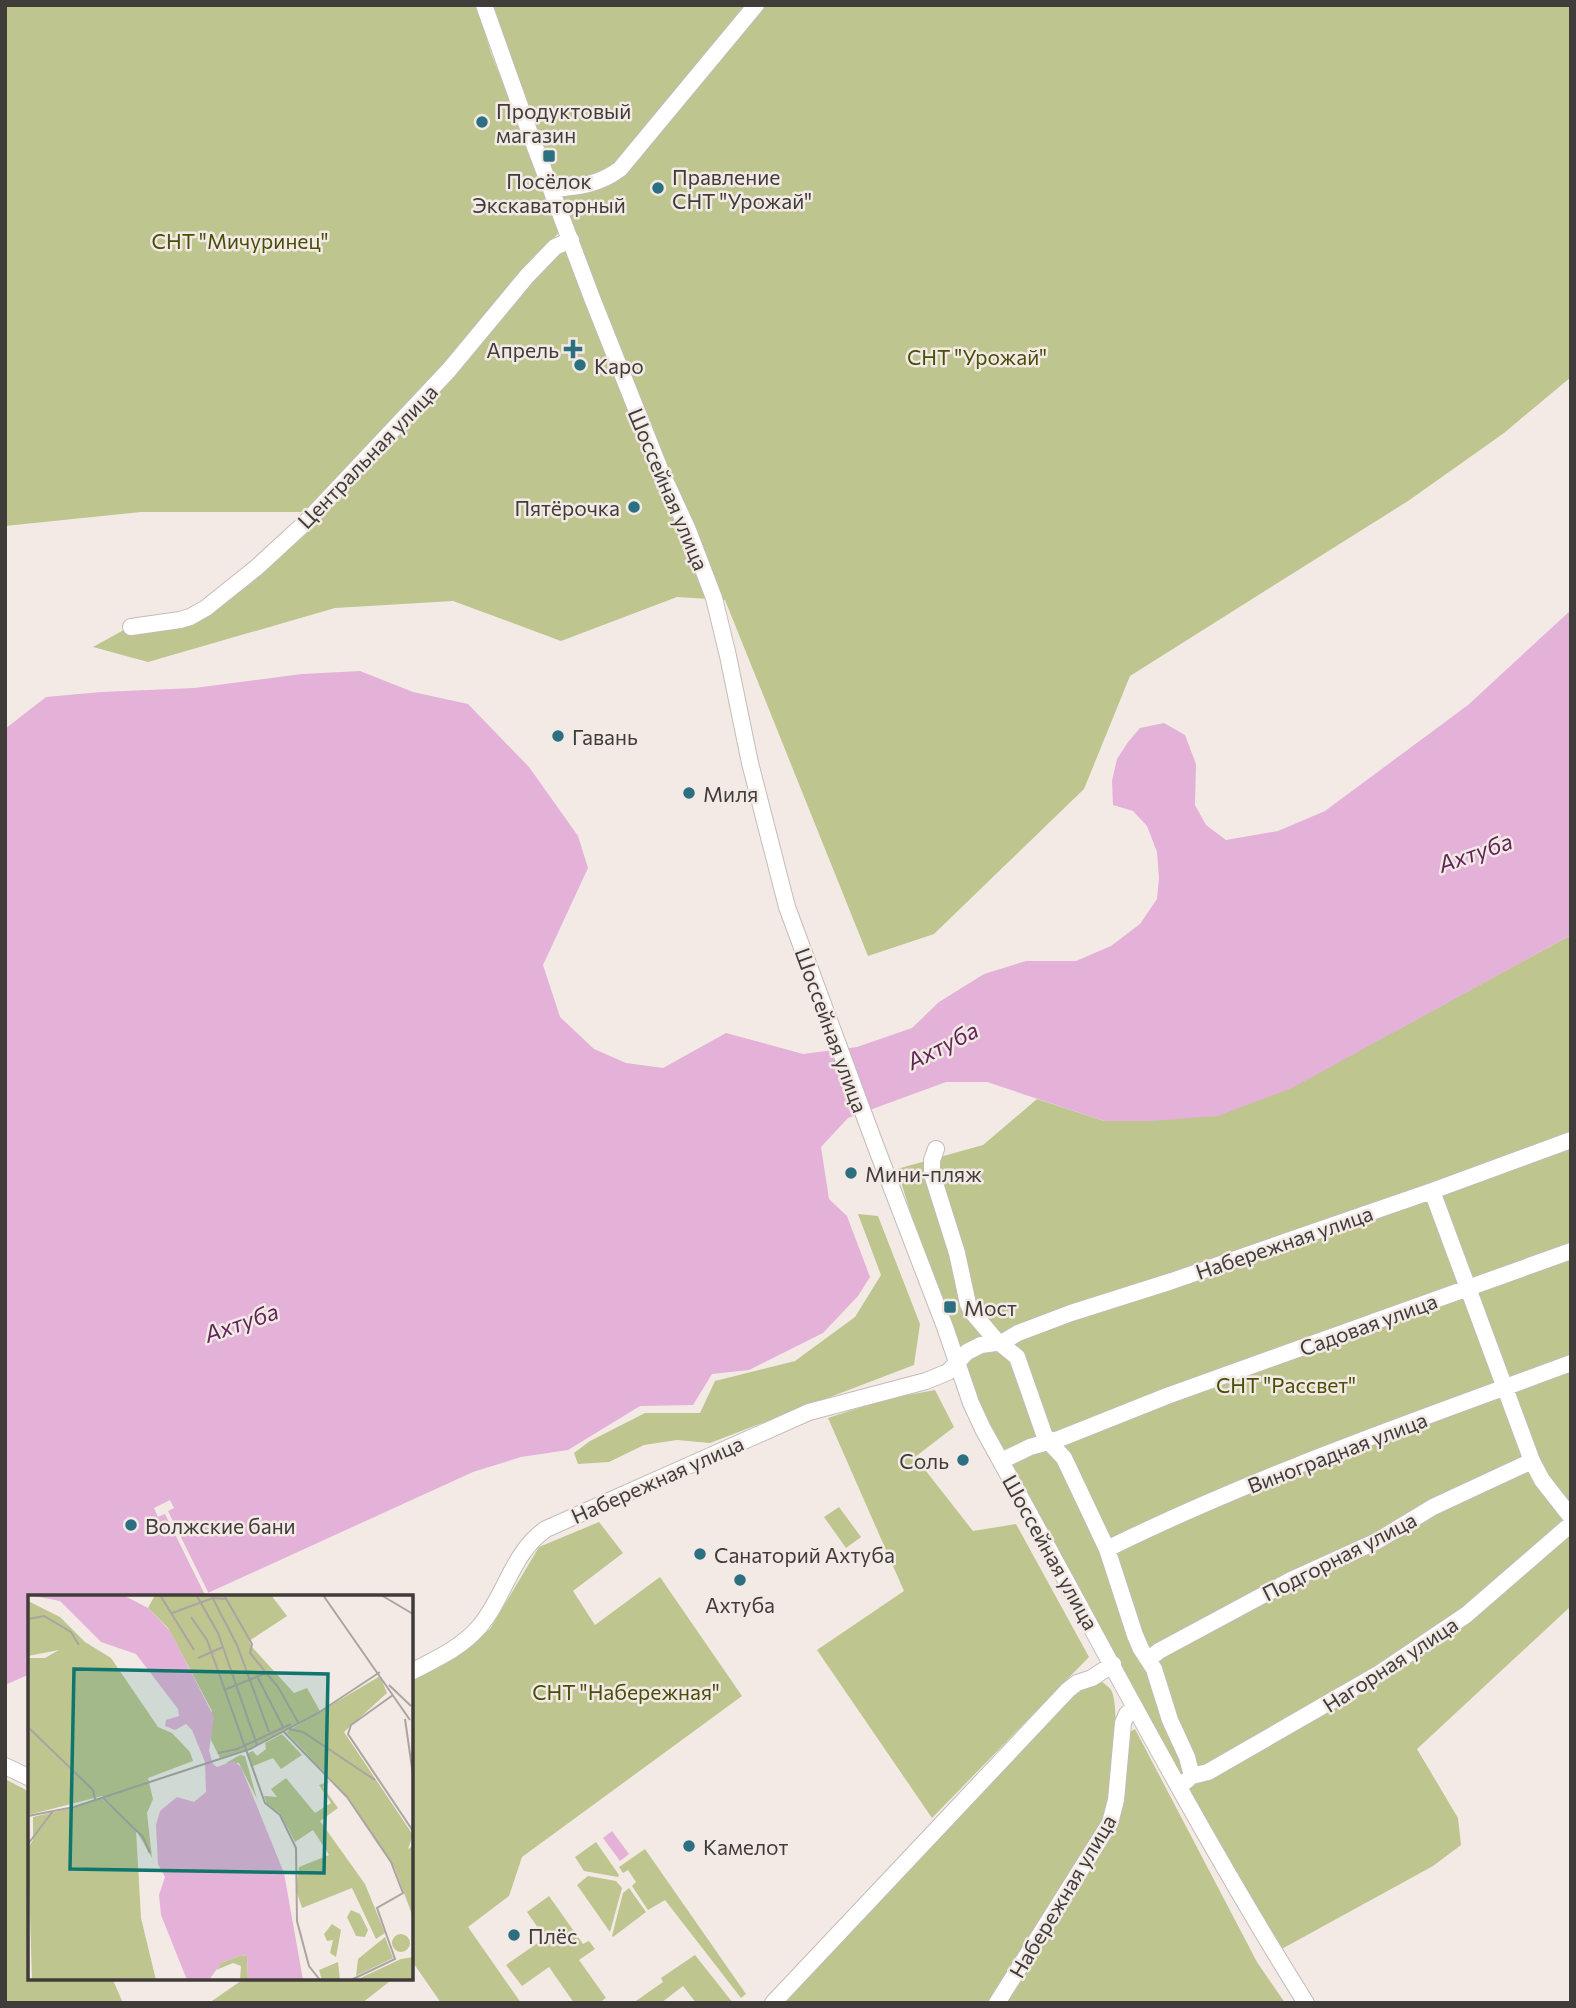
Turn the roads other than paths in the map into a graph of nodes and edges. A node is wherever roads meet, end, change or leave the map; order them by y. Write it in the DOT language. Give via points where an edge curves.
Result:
graph roads {
  1 [pos="484,5"];
  2 [pos="757,5"];
  3 [pos="552,189"];
  4 [pos="571,240"];
  5 [pos="131,627"];
  6 [pos="1571,1140"];
  7 [pos="936,1149"];
  8 [pos="1432,1191"];
  9 [pos="1571,1251"];
  10 [pos="1469,1287"];
  11 [pos="998,1341"];
  12 [pos="1571,1363"];
  13 [pos="957,1364"];
  14 [pos="1505,1388"];
  15 [pos="1048,1441"];
  16 [pos="1001,1461"];
  17 [pos="1532,1461"];
  18 [pos="1571,1517"];
  19 [pos="1571,1524"];
  20 [pos="1107,1549"];
  21 [pos="1149,1659"];
  22 [pos="1113,1664"];
  23 [pos="413,1671"];
  24 [pos="1135,1707"];
  25 [pos="5,1766"];
  26 [pos="1192,1776"];
  27 [pos="28,1777"];
  28 [pos="1178,1786"];
  29 [pos="773,2003"];
  30 [pos="997,2003"];
  31 [pos="1306,2003"];
  1 -- 3 [label="street, Шоссейная улица"];
  2 -- 3 [label="street" via="620,169 584,186"];
  3 -- 4 [label="street, Шоссейная улица"];
  4 -- 5 [label="street, Центральная улица" via="555,247 527,276 449,370 306,522 256,568 190,617"];
  4 -- 13 [label="street, Шоссейная улица" via="714,598 781,887"];
  6 -- 8 [label="street, Набережная улица"];
  7 -- 11 [label="street" via="932,1174 968,1304"];
  8 -- 10 [label="street"];
  8 -- 11 [label="street, Набережная улица"];
  9 -- 10 [label="street, Садовая улица"];
  10 -- 14 [label="street"];
  10 -- 15 [label="street, Садовая улица"];
  11 -- 13 [label="street, Набережная улица" via="967,1352"];
  11 -- 15 [label="street" via="1017,1357"];
  12 -- 14 [label="street, Виноградная улица"];
  13 -- 16 [label="street, Шоссейная улица"];
  13 -- 23 [label="street, Набережная улица" via="926,1381 809,1412 546,1529 527,1544 479,1627 451,1651"];
  14 -- 17 [label="street"];
  14 -- 20 [label="street, Виноградная улица" via="1341,1448"];
  15 -- 16 [label="street, Садовая улица"];
  15 -- 20 [label="street" via="1064,1458"];
  16 -- 22 [label="street, Шоссейная улица"];
  17 -- 18 [label="street"];
  17 -- 21 [label="street, Подгорная улица" via="1433,1507 1377,1541 1292,1580"];
  19 -- 26 [label="street, Нагорная улица" via="1466,1615 1380,1673 1208,1772"];
  20 -- 21 [label="street" via="1135,1634"];
  21 -- 26 [label="street"];
  22 -- 24 [label="street, Шоссейная улица"];
  22 -- 29 [label="street" via="1068,1690"];
  24 -- 28 [label="street, Шоссейная улица"];
  24 -- 30 [label="street, Набережная улица" via="1123,1723 1110,1823"];
  25 -- 27 [label="street"];
  26 -- 28 [label="street, Нагорная улица"];
  28 -- 31 [label="street, Шоссейная улица"];
}
